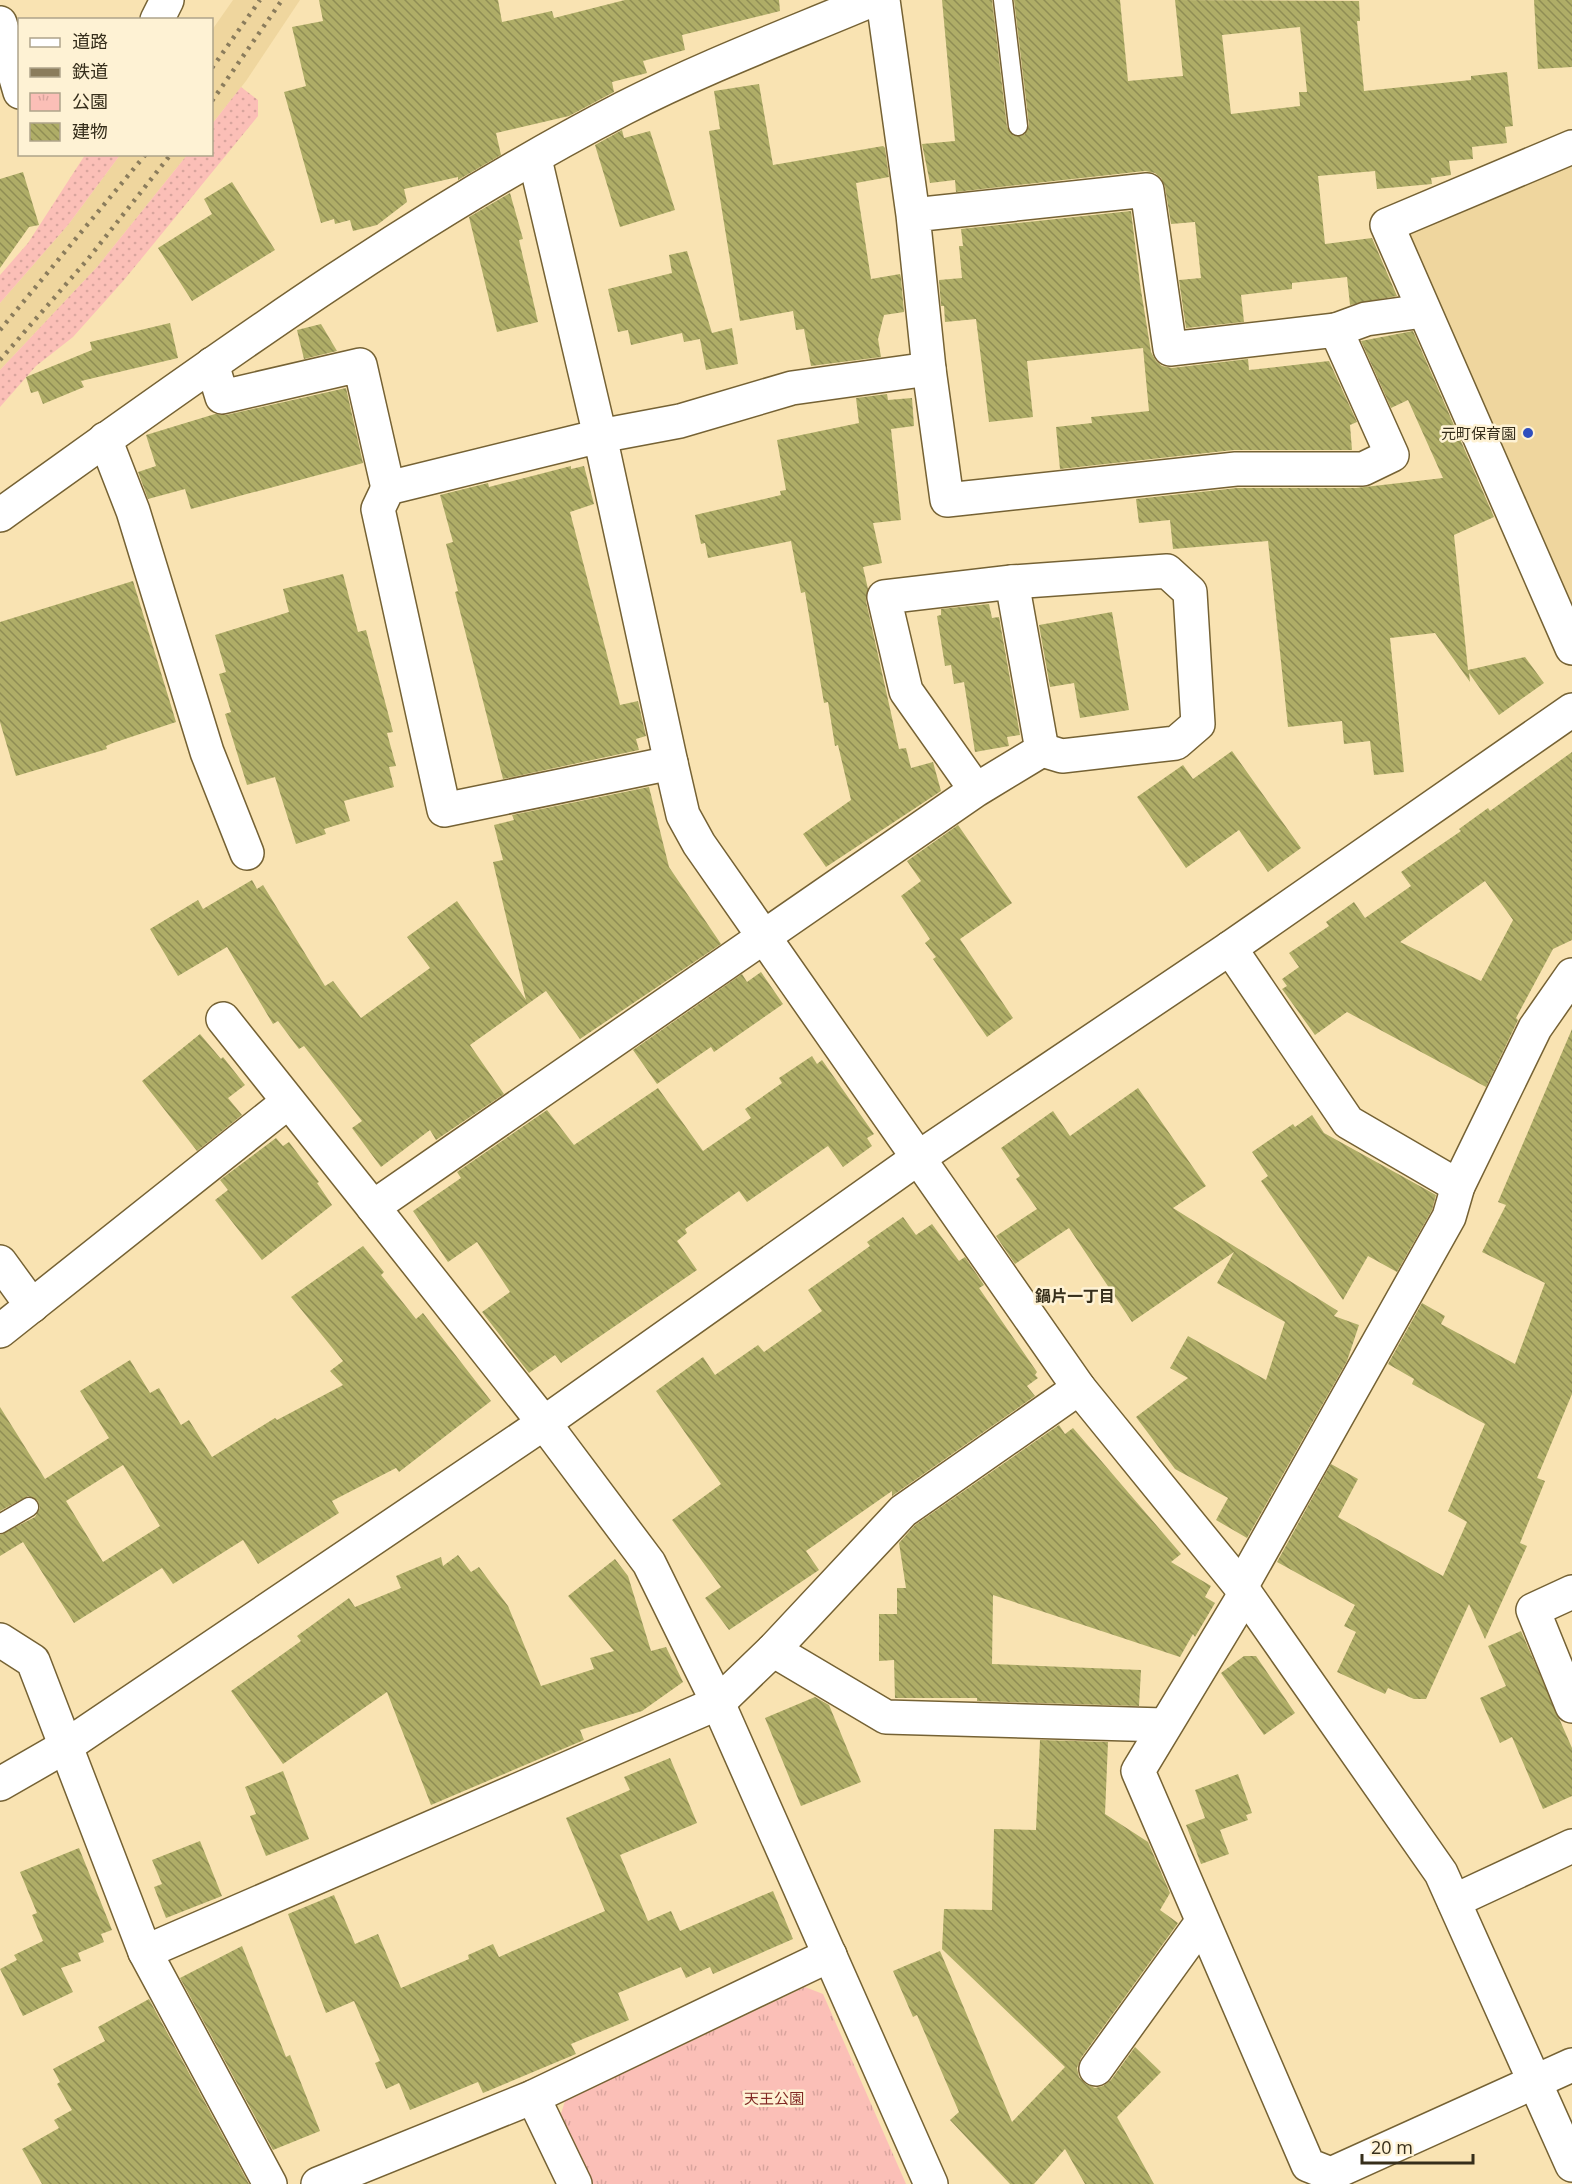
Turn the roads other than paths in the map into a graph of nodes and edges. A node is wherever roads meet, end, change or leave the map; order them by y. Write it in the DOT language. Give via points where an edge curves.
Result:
graph roads {
  1 [pos="167,0"];
  2 [pos="872,0"];
  3 [pos="883,0"];
  4 [pos="1003,0"];
  5 [pos="158,18"];
  6 [pos="0,23"];
  7 [pos="18,87"];
  8 [pos="18,95"];
  9 [pos="0,105"];
  10 [pos="1017,126"];
  11 [pos="1572,147"];
  12 [pos="535,159"];
  13 [pos="913,215"];
  14 [pos="1423,311"];
  15 [pos="1336,330"];
  16 [pos="212,364"];
  17 [pos="929,369"];
  18 [pos="600,436"];
  19 [pos="105,440"];
  20 [pos="388,488"];
  21 [pos="0,515"];
  22 [pos="1012,582"];
  23 [pos="1572,648"];
  24 [pos="1572,710"];
  25 [pos="1042,750"];
  26 [pos="671,763"];
  27 [pos="976,790"];
  28 [pos="248,853"];
  29 [pos="765,937"];
  30 [pos="1230,948"];
  31 [pos="1572,975"];
  32 [pos="223,1019"];
  33 [pos="288,1102"];
  34 [pos="918,1158"];
  35 [pos="1458,1185"];
  36 [pos="373,1207"];
  37 [pos="0,1262"];
  38 [pos="32,1306"];
  39 [pos="0,1331"];
  40 [pos="1079,1388"];
  41 [pos="544,1423"];
  42 [pos="29,1507"];
  43 [pos="0,1524"];
  44 [pos="1243,1591"];
  45 [pos="1572,1593"];
  46 [pos="0,1640"];
  47 [pos="773,1650"];
  48 [pos="718,1703"];
  49 [pos="1572,1706"];
  50 [pos="1164,1725"];
  51 [pos="66,1746"];
  52 [pos="0,1784"];
  53 [pos="1572,1846"];
  54 [pos="1454,1900"];
  55 [pos="1202,1922"];
  56 [pos="144,1952"];
  57 [pos="830,1956"];
  58 [pos="1572,2065"];
  59 [pos="1096,2069"];
  60 [pos="1536,2081"];
  61 [pos="532,2097"];
  62 [pos="1572,2165"];
  63 [pos="270,2184"];
  64 [pos="318,2184"];
  65 [pos="575,2184"];
  66 [pos="931,2184"];
  1 -- 5 [label="street"];
  2 -- 12 [label="street" via="698,73 623,109"];
  3 -- 13 [label="street"];
  4 -- 10 [label="lane"];
  6 -- 7 [label="street"];
  8 -- 9 [label="street"];
  11 -- 14 [label="street" via="1387,225"];
  12 -- 16 [label="street" via="464,198 311,294"];
  12 -- 18 [label="street"];
  13 -- 15 [label="street" via="1147,190 1170,349"];
  13 -- 17 [label="street"];
  14 -- 15 [label="street" via="1366,319"];
  14 -- 23 [label="street"];
  15 -- 17 [label="street" via="1392,455 1363,469 1236,469 947,500"];
  16 -- 19 [label="street"];
  16 -- 20 [label="street" via="222,398 360,364"];
  17 -- 18 [label="street" via="792,388 680,422"];
  18 -- 20 [label="street"];
  18 -- 26 [label="street"];
  19 -- 21 [label="street"];
  19 -- 28 [label="street" via="134,511 207,752"];
  20 -- 26 [label="street" via="378,509 444,810"];
  22 -- 25 [label="street"];
  22 -- 25 [label="street" via="1167,571 1190,592 1198,724 1176,743 1062,756"];
  22 -- 27 [label="street" via="884,597 906,691"];
  24 -- 30 [label="street"];
  25 -- 27 [label="street"];
  26 -- 29 [label="street" via="683,815"];
  27 -- 29 [label="street"];
  29 -- 34 [label="street"];
  29 -- 36 [label="street"];
  30 -- 34 [label="street"];
  30 -- 35 [label="street" via="1348,1122"];
  31 -- 35 [label="street" via="1536,1028"];
  32 -- 33 [label="street"];
  33 -- 36 [label="street"];
  33 -- 38 [label="street"];
  34 -- 40 [label="street"];
  34 -- 41 [label="street"];
  35 -- 44 [label="street" via="1449,1217"];
  36 -- 41 [label="street"];
  37 -- 38 [label="street"];
  38 -- 39 [label="street"];
  40 -- 44 [label="street"];
  40 -- 47 [label="street" via="903,1511"];
  41 -- 48 [label="street" via="649,1563"];
  41 -- 51 [label="street"];
  42 -- 43 [label="lane"];
  44 -- 50 [label="street"];
  44 -- 54 [label="street" via="1441,1873"];
  45 -- 49 [label="street" via="1533,1610"];
  46 -- 51 [label="street" via="33,1661"];
  47 -- 48 [label="street"];
  47 -- 50 [label="street" via="886,1717"];
  48 -- 56 [label="street"];
  48 -- 57 [label="street"];
  50 -- 55 [label="street" via="1138,1771"];
  51 -- 52 [label="street"];
  51 -- 56 [label="street"];
  53 -- 54 [label="street"];
  54 -- 60 [label="street"];
  55 -- 59 [label="street"];
  55 -- 60 [label="street" via="1308,2165 1331,2174"];
  56 -- 63 [label="street"];
  57 -- 61 [label="street"];
  57 -- 66 [label="street"];
  58 -- 60 [label="street"];
  60 -- 62 [label="street"];
  61 -- 64 [label="street"];
  61 -- 65 [label="street"];
}
